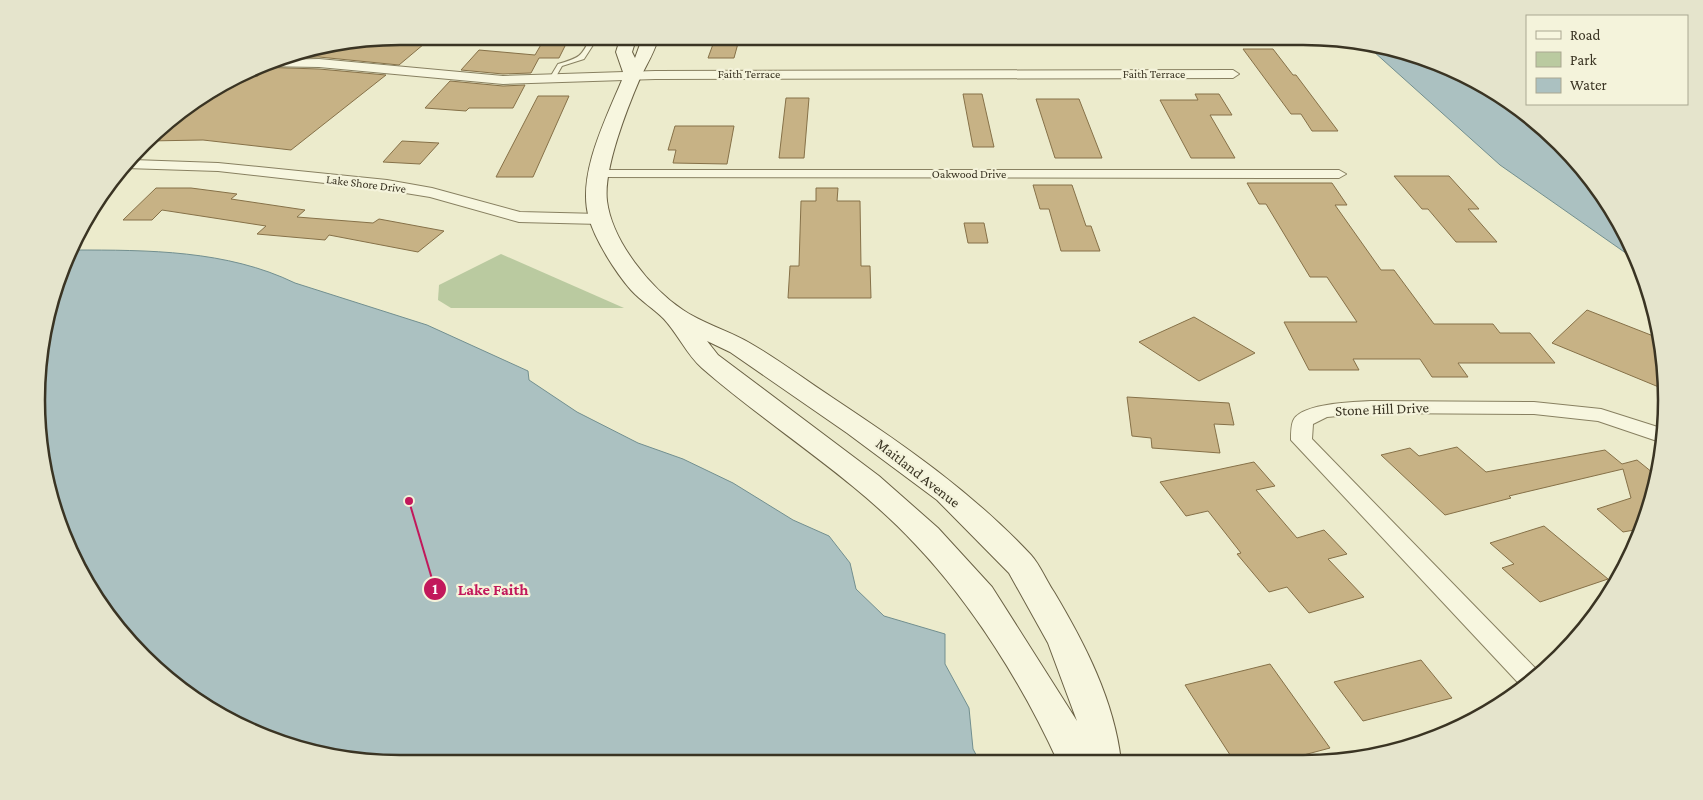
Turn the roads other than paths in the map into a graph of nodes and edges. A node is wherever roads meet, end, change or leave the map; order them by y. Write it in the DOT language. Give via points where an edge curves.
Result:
graph roads {
  1 [pos="590,45"];
  2 [pos="626,45"];
  3 [pos="649,45"];
  4 [pos="287,64"];
  5 [pos="1233,74"];
  6 [pos="633,75"];
  7 [pos="552,79"];
  8 [pos="135,164"];
  9 [pos="599,174"];
  10 [pos="1339,174"];
  11 [pos="600,219"];
  12 [pos="673,314"];
  13 [pos="1656,434"];
  14 [pos="1527,676"];
  15 [pos="1075,755"];
  16 [pos="1101,755"];
  1 -- 7 [label="lane" via="582,59 560,65"];
  2 -- 6 [label="main road" via="624,52"];
  3 -- 6 [label="main road, Maitland Avenue"];
  4 -- 7 [label="street, Faith Terrace" via="319,63 477,78"];
  5 -- 6 [label="street, Faith Terrace"];
  6 -- 7 [label="street, Faith Terrace"];
  6 -- 9 [label="main road, Maitland Avenue" via="607,141"];
  8 -- 11 [label="street, Lake Shore Drive" via="218,167 387,185 432,193 519,217"];
  9 -- 10 [label="street, Oakwood Drive"];
  9 -- 11 [label="main road, Maitland Avenue" via="596,199"];
  11 -- 12 [label="main road, Maitland Avenue" via="614,248 639,284"];
  12 -- 15 [label="main road, Maitland Avenue" via="710,361 868,483 927,536 974,588 1016,649"];
  12 -- 16 [label="main road, Maitland Avenue" via="739,347 872,438 948,493 1021,565 1065,641 1096,720"];
  13 -- 14 [label="street, Stone Hill Drive" via="1600,415 1534,408 1371,407 1323,411 1303,422 1301,440"];
}
